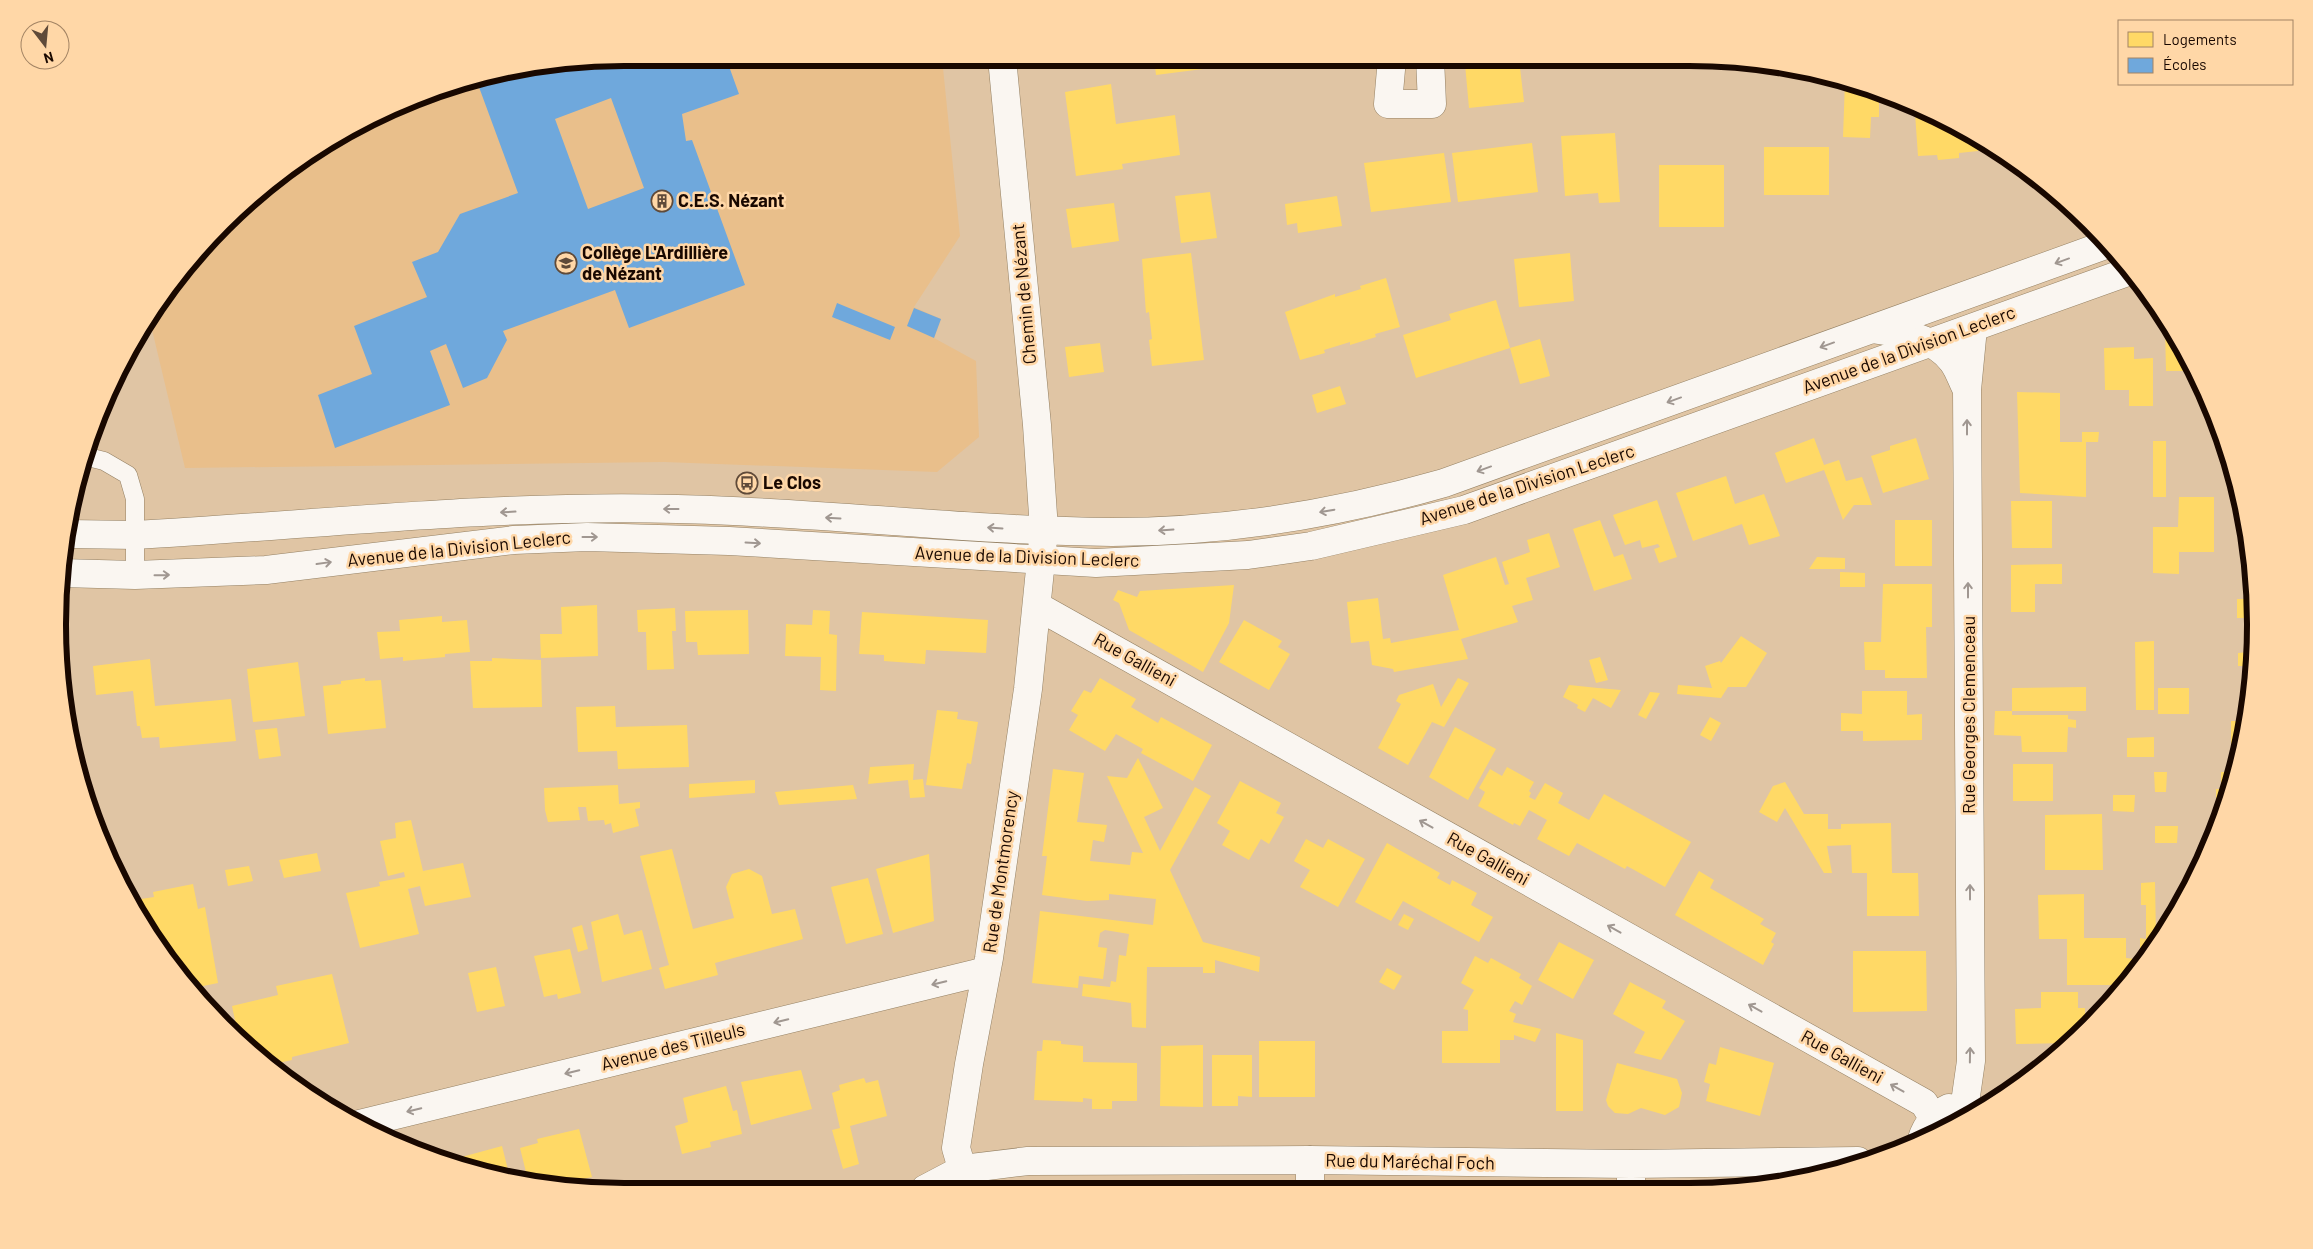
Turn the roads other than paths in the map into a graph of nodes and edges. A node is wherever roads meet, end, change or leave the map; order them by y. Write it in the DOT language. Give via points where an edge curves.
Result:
graph roads {
  1 [pos="1003,66"];
  2 [pos="1391,66"];
  3 [pos="1430,66"];
  4 [pos="2099,247"];
  5 [pos="2123,275"];
  6 [pos="1972,328"];
  7 [pos="1873,329"];
  8 [pos="1931,343"];
  9 [pos="1967,390"];
  10 [pos="92,458"];
  11 [pos="1044,530"];
  12 [pos="74,534"];
  13 [pos="136,535"];
  14 [pos="1042,559"];
  15 [pos="69,573"];
  16 [pos="135,575"];
  17 [pos="1037,606"];
  18 [pos="986,971"];
  19 [pos="1973,1104"];
  20 [pos="371,1121"];
  21 [pos="1928,1128"];
  22 [pos="1310,1160"];
  23 [pos="1838,1162"];
  24 [pos="1631,1176"];
  25 [pos="965,1179"];
  26 [pos="949,1183"];
  27 [pos="1310,1183"];
  1 -- 11 [label="street, Chemin de Nézant"];
  2 -- 3 [label="street" via="1388,104 1432,104"];
  4 -- 7 [label="street, Avenue de la Division Leclerc, one-way"];
  5 -- 6 [label="street, Avenue de la Division Leclerc"];
  6 -- 8 [label="street, Avenue de la Division Leclerc"];
  6 -- 9 [label="street, Rue Georges Clemenceau"];
  7 -- 8 [label="street" via="1903,333"];
  7 -- 11 [label="street, Avenue de la Division Leclerc, one-way" via="1444,483 1399,496 1283,519 1216,526 1139,531"];
  8 -- 9 [label="street" via="1954,362"];
  8 -- 14 [label="street, Avenue de la Division Leclerc" via="1464,510 1382,531 1248,555 1096,563"];
  19 -- 9 [label="street, Rue Georges Clemenceau, one-way"];
  10 -- 13 [label="lane" via="128,475 135,499"];
  11 -- 13 [label="street, Avenue de la Division Leclerc, one-way" via="678,509 566,509"];
  11 -- 14 [label="street, Rue de Montmorency"];
  12 -- 13 [label="street, Avenue de la Division Leclerc"];
  13 -- 16 [label="lane"];
  16 -- 14 [label="street, Avenue de la Division Leclerc, one-way" via="281,569 514,540 587,537 729,541"];
  14 -- 17 [label="street, Rue de Montmorency"];
  15 -- 16 [label="street, Avenue de la Division Leclerc"];
  17 -- 18 [label="street, Rue de Montmorency" via="1028,689"];
  21 -- 17 [label="street, Rue Gallieni, one-way" via="1924,1103"];
  18 -- 20 [label="street, Avenue des Tilleuls, one-way"];
  18 -- 25 [label="street, Rue de Montmorency" via="956,1148"];
  19 -- 21 [label="street" via="1942,1110"];
  22 -- 24 [label="street, Rue du Maréchal Foch"];
  22 -- 25 [label="street, Rue du Maréchal Foch" via="1028,1161"];
  22 -- 27 [label="street"];
  23 -- 24 [label="street, Rue du Maréchal Foch"];
  25 -- 26 [label="street"];
}
